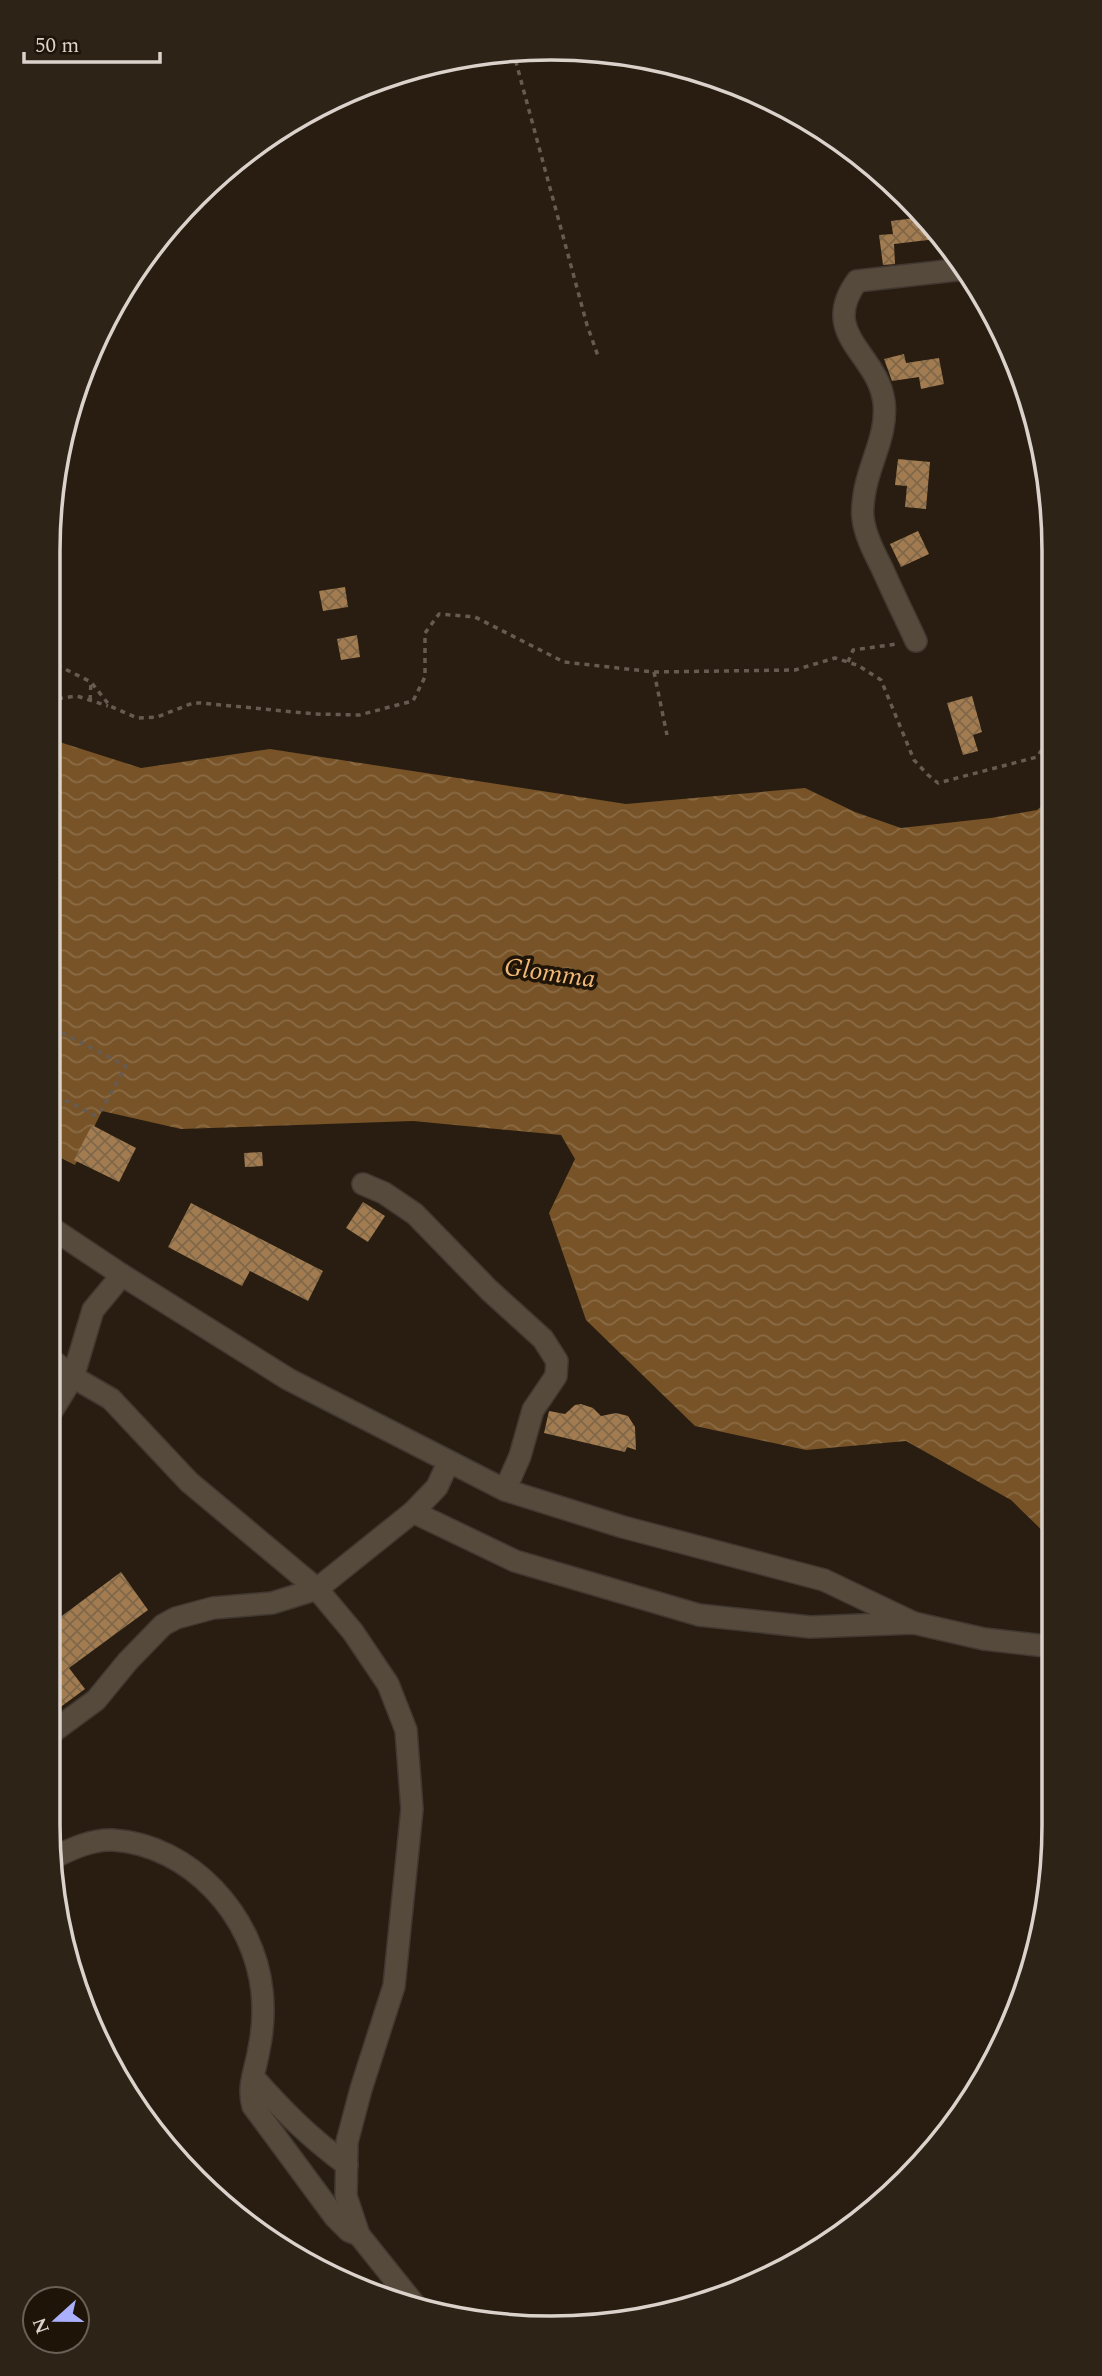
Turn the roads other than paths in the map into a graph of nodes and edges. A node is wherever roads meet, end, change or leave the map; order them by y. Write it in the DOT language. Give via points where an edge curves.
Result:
graph roads {
  1 [pos="954,270"];
  2 [pos="916,641"];
  3 [pos="363,1184"];
  4 [pos="60,1234"];
  5 [pos="122,1275"];
  6 [pos="60,1366"];
  7 [pos="73,1377"];
  8 [pos="60,1398"];
  9 [pos="448,1463"];
  10 [pos="505,1490"];
  11 [pos="413,1512"];
  12 [pos="317,1589"];
  13 [pos="914,1623"];
  14 [pos="1042,1646"];
  15 [pos="60,1726"];
  16 [pos="61,1854"];
  17 [pos="253,2077"];
  18 [pos="347,2165"];
  19 [pos="359,2235"];
  20 [pos="406,2294"];
  1 -- 2 [label="street" via="857,281 844,306 843,323 884,400 884,426 864,493 863,517 870,543"];
  3 -- 10 [label="street" via="415,1214 543,1339 558,1361 556,1376 533,1410"];
  4 -- 5 [label="street"];
  5 -- 7 [label="street" via="93,1310"];
  5 -- 9 [label="street" via="288,1379"];
  6 -- 7 [label="street"];
  7 -- 8 [label="street"];
  7 -- 12 [label="street" via="111,1399 189,1482"];
  9 -- 10 [label="street"];
  9 -- 11 [label="street" via="438,1487"];
  10 -- 13 [label="street" via="623,1527 824,1580"];
  11 -- 12 [label="street"];
  11 -- 13 [label="street" via="515,1562 699,1615 810,1627"];
  12 -- 15 [label="street" via="272,1603 213,1608 176,1618 163,1625 96,1700"];
  12 -- 18 [label="street" via="388,1684 405,1730 412,1809 394,1986 347,2142"];
  13 -- 14 [label="street" via="984,1639"];
  16 -- 17 [label="street" via="111,1840 147,1847 204,1879 233,1913 257,1965 263,2019"];
  17 -- 18 [label="street" via="287,2116"];
  17 -- 19 [label="street" via="250,2088 255,2110 335,2217"];
  18 -- 19 [label="street" via="346,2196"];
  19 -- 20 [label="street"];
}
